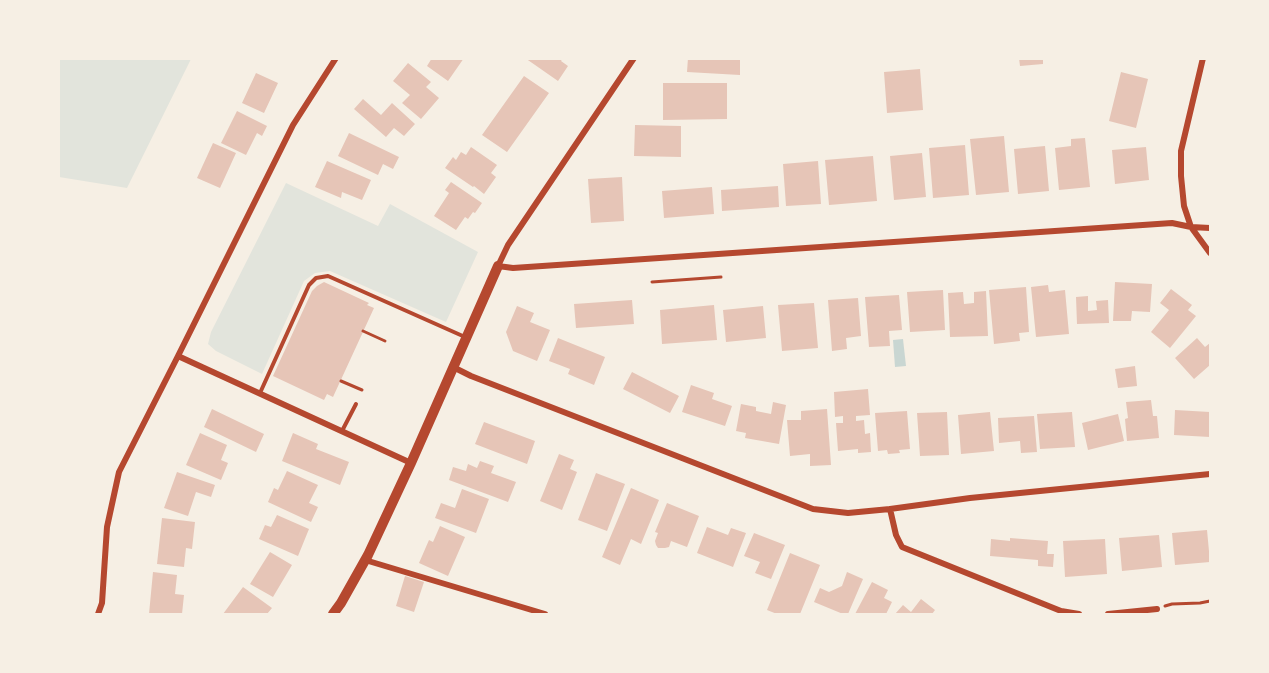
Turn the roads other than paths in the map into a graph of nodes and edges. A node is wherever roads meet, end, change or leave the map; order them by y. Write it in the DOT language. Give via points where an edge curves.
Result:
graph roads {
  1 [pos="336,58"];
  2 [pos="634,58"];
  3 [pos="1203,58"];
  4 [pos="1191,227"];
  5 [pos="1210,228"];
  6 [pos="1210,253"];
  7 [pos="498,266"];
  8 [pos="467,338"];
  9 [pos="178,356"];
  10 [pos="453,368"];
  11 [pos="260,393"];
  12 [pos="356,404"];
  13 [pos="342,431"];
  14 [pos="411,463"];
  15 [pos="1210,474"];
  16 [pos="890,509"];
  17 [pos="365,560"];
  18 [pos="1156,609"];
  19 [pos="98,615"];
  20 [pos="333,615"];
  21 [pos="545,615"];
  22 [pos="1079,615"];
  23 [pos="1108,615"];
  1 -- 9 [label="street" via="292,125"];
  2 -- 7 [label="street" via="508,245"];
  3 -- 4 [label="street" via="1181,152 1181,189"];
  4 -- 5 [label="street"];
  4 -- 6 [label="street"];
  4 -- 7 [label="street" via="1172,223"];
  7 -- 8 [label="street"];
  8 -- 10 [label="street"];
  8 -- 11 [label="lane" via="328,276 316,278 309,285"];
  9 -- 11 [label="street"];
  9 -- 19 [label="street" via="119,472 107,527"];
  10 -- 14 [label="street"];
  10 -- 16 [label="street" via="813,509 848,513"];
  11 -- 13 [label="street"];
  12 -- 13 [label="lane"];
  13 -- 14 [label="street"];
  14 -- 17 [label="street"];
  15 -- 16 [label="street"];
  16 -- 22 [label="street" via="902,547"];
  17 -- 20 [label="street"];
  17 -- 21 [label="street"];
  18 -- 23 [label="street"];
}
